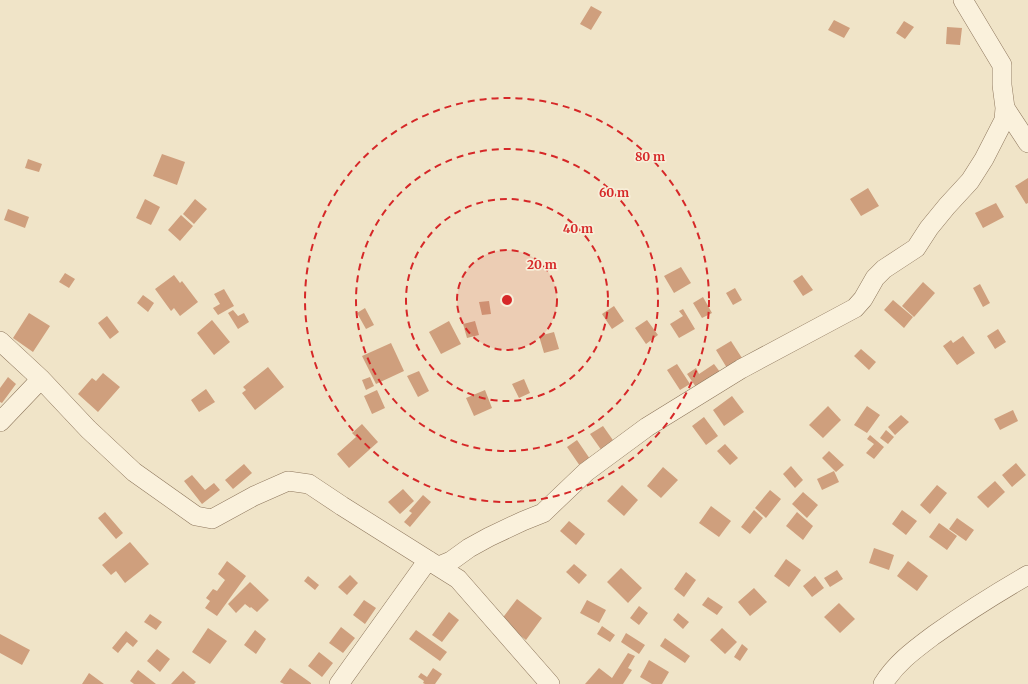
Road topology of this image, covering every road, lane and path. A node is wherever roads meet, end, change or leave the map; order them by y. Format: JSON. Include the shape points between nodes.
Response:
{"nodes":[{"id":1,"x":963,"y":0,"type":"edge"},
{"id":2,"x":1005,"y":108,"type":"junction"},
{"id":3,"x":1028,"y":143,"type":"edge"},
{"id":4,"x":0,"y":341,"type":"edge"},
{"id":5,"x":41,"y":379,"type":"junction"},
{"id":6,"x":0,"y":422,"type":"edge"},
{"id":7,"x":434,"y":563,"type":"junction"},
{"id":8,"x":1028,"y":575,"type":"edge"},
{"id":9,"x":339,"y":684,"type":"edge"},
{"id":10,"x":550,"y":684,"type":"edge"},
{"id":11,"x":883,"y":684,"type":"edge"}],
"edges":[{"from":1,"to":2,"type":"street","via":[[1002,65]]},
{"from":2,"to":3,"type":"street"},
{"from":2,"to":7,"type":"street","via":[[1004,120],[996,137],[970,180],[929,228],[916,248],[884,269],[855,308],[741,369],[647,427],[586,472],[544,513],[489,537],[451,561]]},
{"from":4,"to":5,"type":"street"},
{"from":5,"to":6,"type":"street"},
{"from":5,"to":7,"type":"street","via":[[88,429],[134,472],[196,516],[212,519],[288,481],[309,484]]},
{"from":7,"to":9,"type":"street"},
{"from":7,"to":10,"type":"street","via":[[458,579]]},
{"from":8,"to":11,"type":"street","via":[[984,600],[905,656]]}]}
